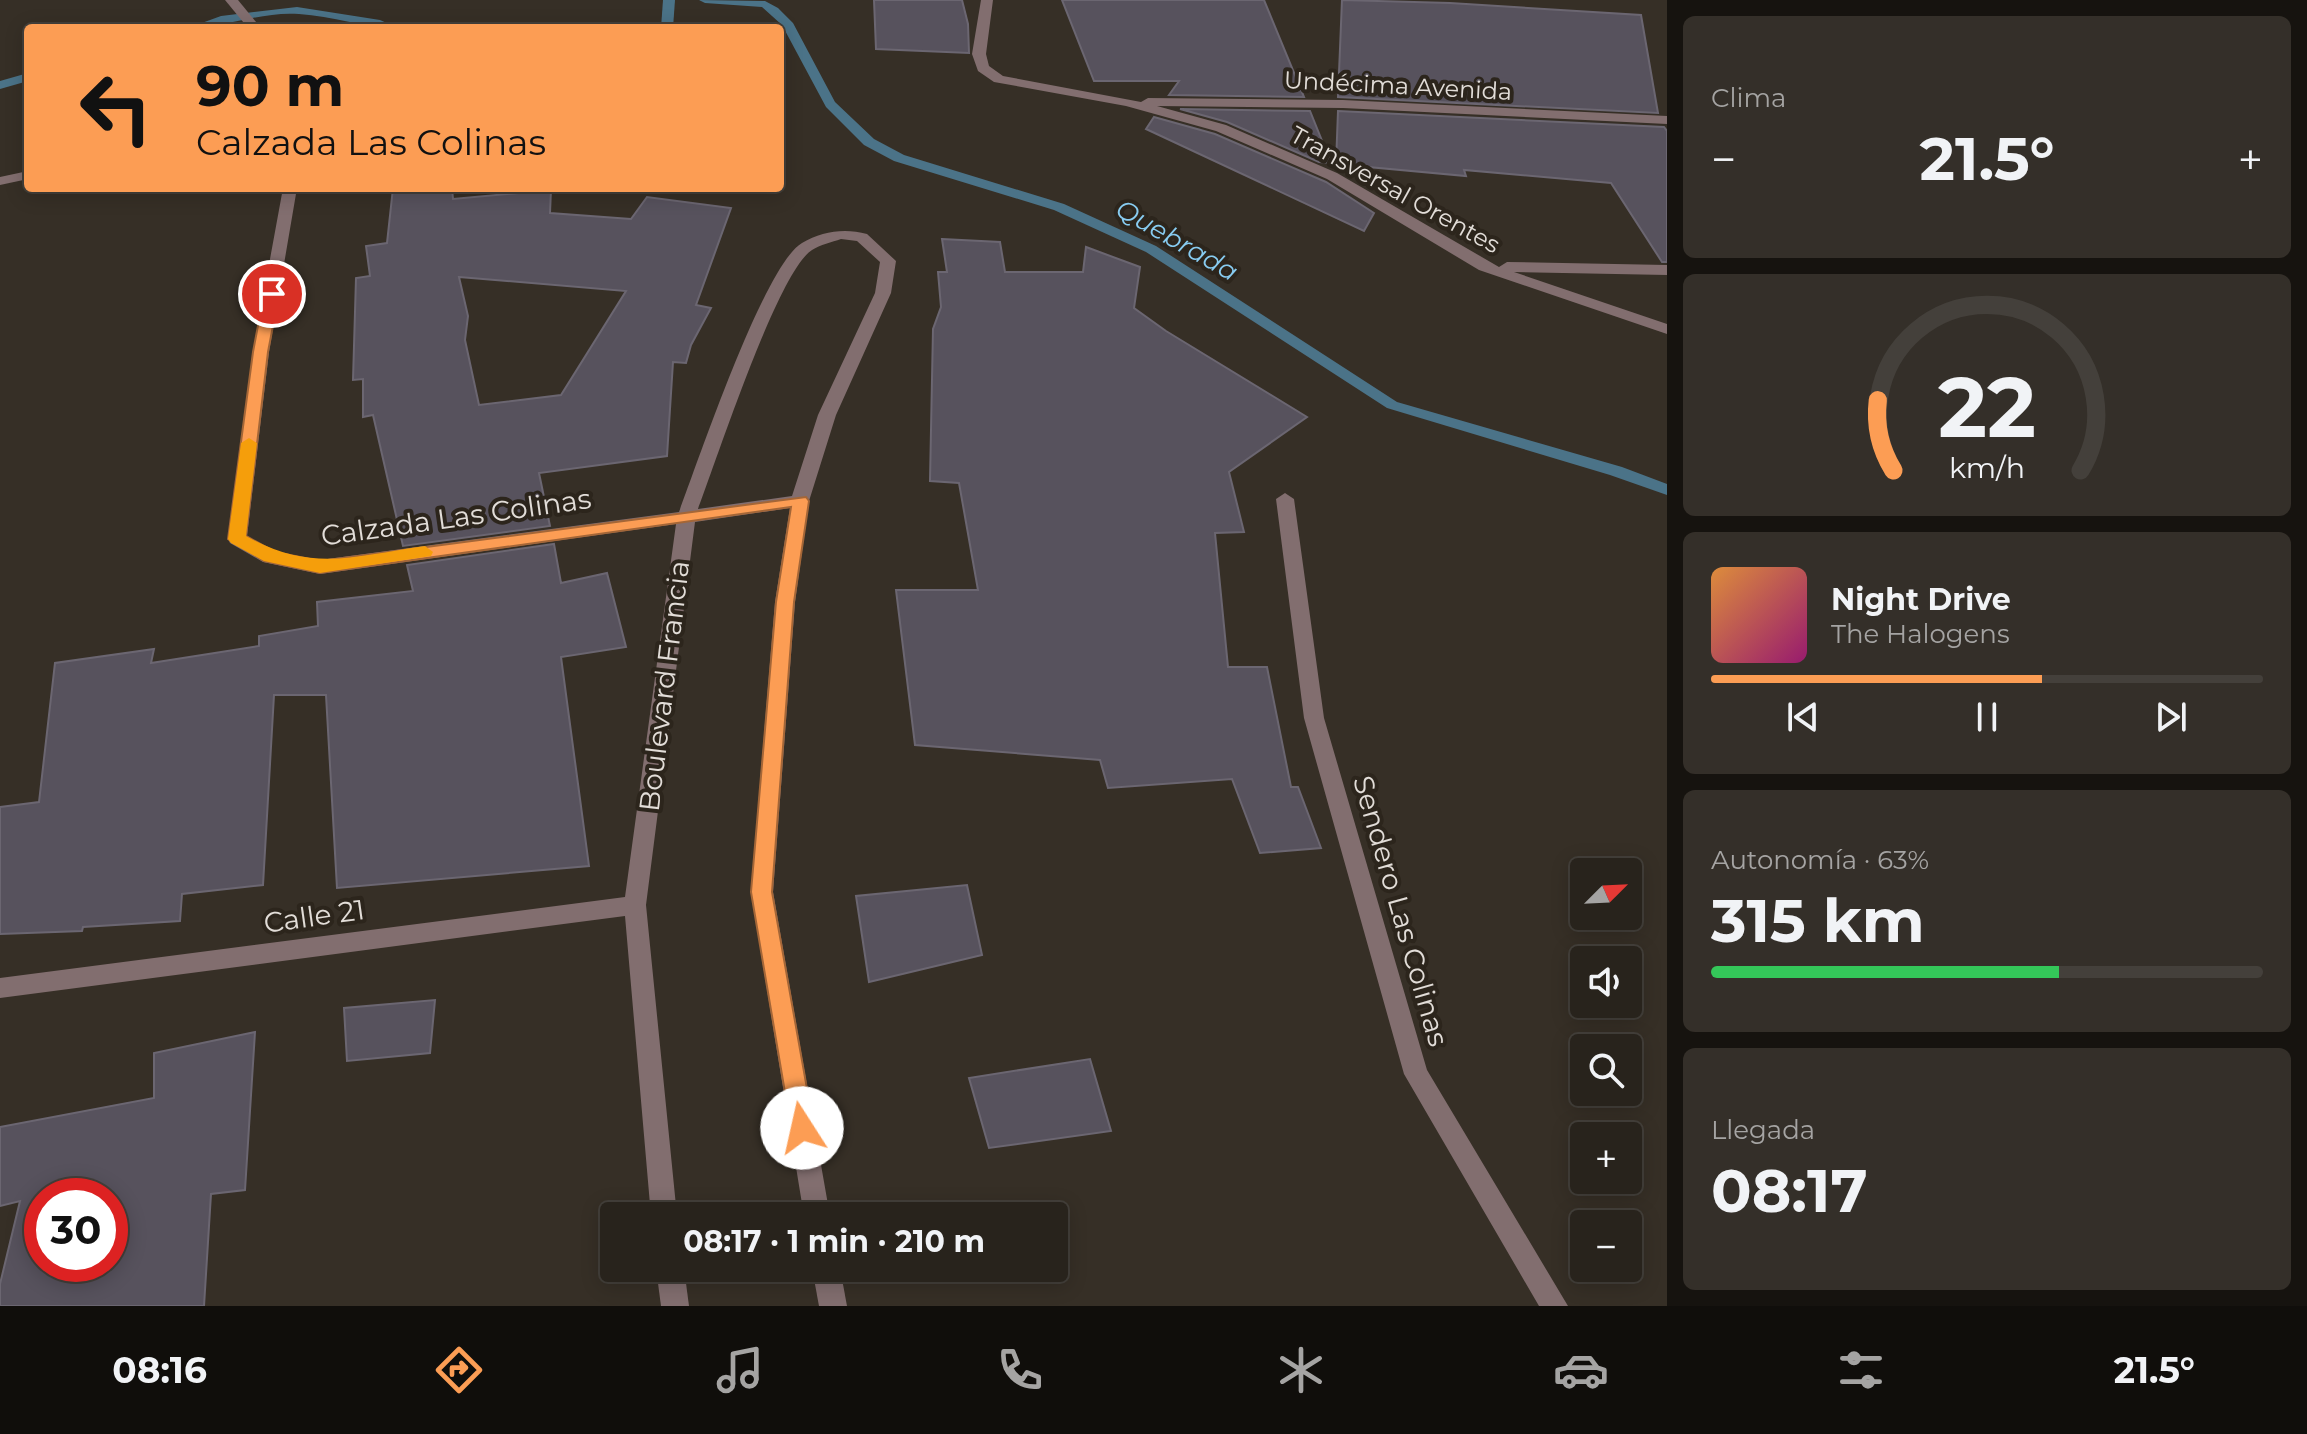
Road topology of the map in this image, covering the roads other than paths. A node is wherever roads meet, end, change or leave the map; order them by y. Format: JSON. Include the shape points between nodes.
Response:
{"nodes":[{"id":1,"x":987,"y":0,"type":"edge"},
{"id":2,"x":233,"y":2,"type":"edge"},
{"id":3,"x":252,"y":24,"type":"edge"},
{"id":4,"x":1127,"y":102,"type":"junction"},
{"id":5,"x":1667,"y":120,"type":"edge"},
{"id":6,"x":24,"y":176,"type":"edge"},
{"id":7,"x":0,"y":181,"type":"edge"},
{"id":8,"x":289,"y":192,"type":"edge"},
{"id":9,"x":1485,"y":267,"type":"junction"},
{"id":10,"x":1667,"y":270,"type":"edge"},
{"id":11,"x":1667,"y":329,"type":"edge"},
{"id":12,"x":1285,"y":499,"type":"dead end"},
{"id":13,"x":800,"y":501,"type":"junction"},
{"id":14,"x":687,"y":514,"type":"junction"},
{"id":15,"x":635,"y":905,"type":"junction"},
{"id":16,"x":0,"y":988,"type":"edge"},
{"id":17,"x":663,"y":1202,"type":"edge"},
{"id":18,"x":815,"y":1202,"type":"edge"},
{"id":19,"x":672,"y":1282,"type":"edge"},
{"id":20,"x":829,"y":1282,"type":"edge"},
{"id":21,"x":675,"y":1306,"type":"edge"},
{"id":22,"x":833,"y":1306,"type":"edge"},
{"id":23,"x":1554,"y":1306,"type":"edge"}],
"edges":[{"from":1,"to":4,"type":"street","name":"Transversal Orentes","via":[[979,54],[991,74],[1020,85]]},
{"from":2,"to":3,"type":"street"},
{"from":4,"to":5,"type":"street","name":"Undécima Avenida","via":[[1254,99]]},
{"from":4,"to":9,"type":"street","name":"Transversal Orentes","via":[[1221,128],[1291,156]]},
{"from":6,"to":7,"type":"street"},
{"from":8,"to":14,"type":"street","name":"Calzada Las Colinas","via":[[261,352],[237,539],[270,557],[320,567]]},
{"from":9,"to":10,"type":"street"},
{"from":9,"to":11,"type":"street","name":"Transversal Orentes"},
{"from":12,"to":23,"type":"street","name":"Sendero Las Colinas","via":[[1314,718],[1416,1074]]},
{"from":13,"to":14,"type":"street","name":"Calzada Las Colinas"},
{"from":13,"to":14,"type":"street","name":"Boulevard Francia","via":[[827,415],[883,293],[888,261],[862,237],[840,234],[805,247],[779,282]]},
{"from":13,"to":18,"type":"street","name":"Boulevard Francia","via":[[785,602],[762,892]]},
{"from":14,"to":15,"type":"street","name":"Boulevard Francia"},
{"from":15,"to":16,"type":"street","name":"Calle 21"},
{"from":15,"to":17,"type":"street","name":"Boulevard Francia"},
{"from":19,"to":21,"type":"street"},
{"from":20,"to":22,"type":"street"}]}
